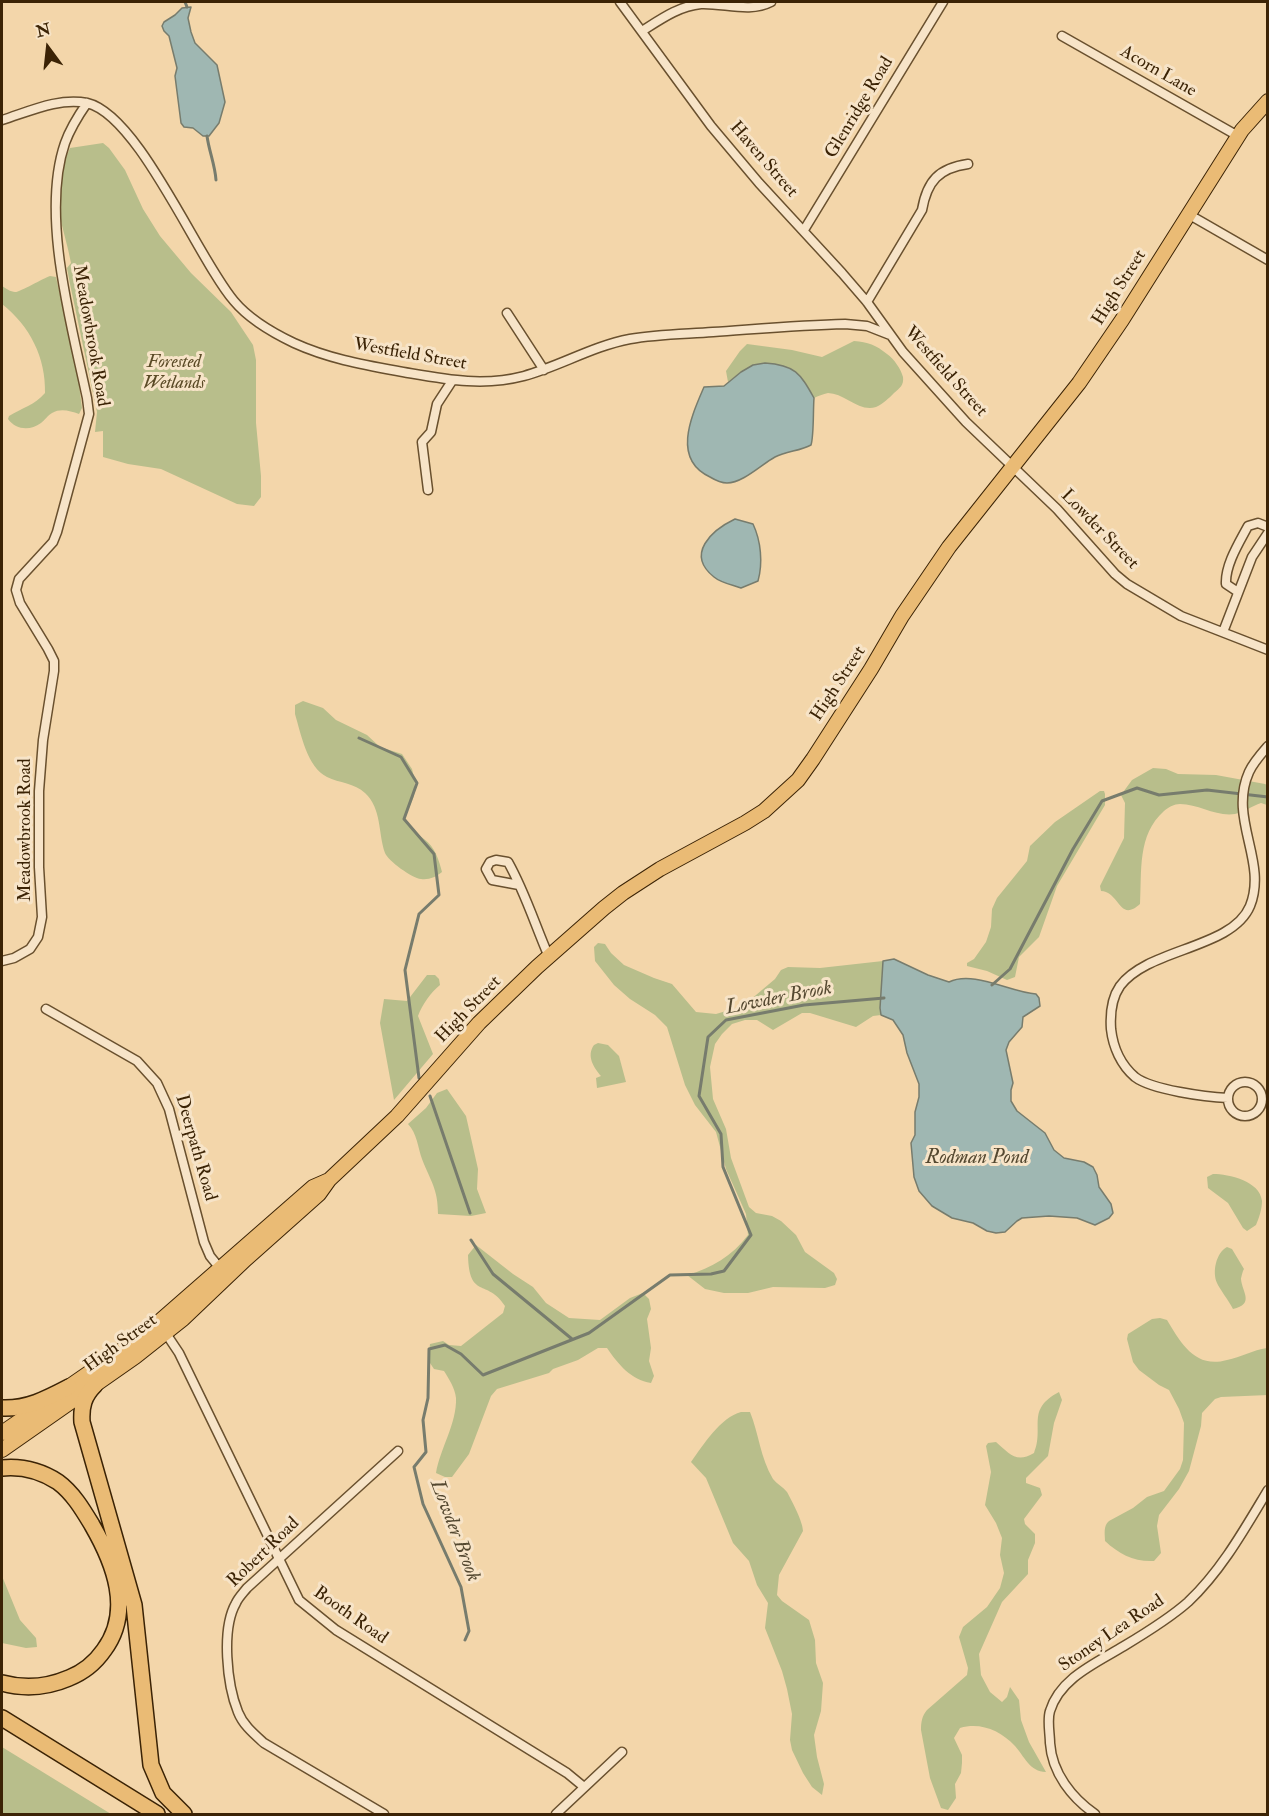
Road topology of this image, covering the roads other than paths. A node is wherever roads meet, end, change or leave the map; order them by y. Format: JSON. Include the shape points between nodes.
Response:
{"nodes":[{"id":1,"x":620,"y":2,"type":"edge"},
{"id":2,"x":771,"y":2,"type":"edge"},
{"id":3,"x":943,"y":2,"type":"edge"},
{"id":4,"x":701,"y":3,"type":"edge"},
{"id":5,"x":642,"y":31,"type":"junction"},
{"id":6,"x":1062,"y":36,"type":"dead end"},
{"id":7,"x":1268,"y":101,"type":"edge"},
{"id":8,"x":87,"y":103,"type":"junction"},
{"id":9,"x":2,"y":120,"type":"edge"},
{"id":10,"x":1238,"y":136,"type":"junction"},
{"id":11,"x":968,"y":164,"type":"dead end"},
{"id":12,"x":1188,"y":214,"type":"junction"},
{"id":13,"x":804,"y":230,"type":"junction"},
{"id":14,"x":1268,"y":260,"type":"edge"},
{"id":15,"x":867,"y":302,"type":"junction"},
{"id":16,"x":507,"y":313,"type":"dead end"},
{"id":17,"x":890,"y":335,"type":"junction"},
{"id":18,"x":544,"y":370,"type":"junction"},
{"id":19,"x":452,"y":381,"type":"junction"},
{"id":20,"x":1012,"y":466,"type":"junction"},
{"id":21,"x":428,"y":490,"type":"dead end"},
{"id":22,"x":1268,"y":527,"type":"edge"},
{"id":23,"x":1268,"y":533,"type":"edge"},
{"id":24,"x":1238,"y":592,"type":"junction"},
{"id":25,"x":1223,"y":632,"type":"junction"},
{"id":26,"x":1268,"y":651,"type":"edge"},
{"id":27,"x":1268,"y":746,"type":"edge"},
{"id":28,"x":519,"y":885,"type":"dead end"},
{"id":29,"x":549,"y":957,"type":"junction"},
{"id":30,"x":2,"y":961,"type":"edge"},
{"id":31,"x":46,"y":1009,"type":"dead end"},
{"id":32,"x":1228,"y":1098,"type":"junction"},
{"id":33,"x":224,"y":1273,"type":"junction"},
{"id":34,"x":162,"y":1328,"type":"junction"},
{"id":35,"x":95,"y":1385,"type":"junction"},
{"id":36,"x":69,"y":1387,"type":"junction"},
{"id":37,"x":2,"y":1408,"type":"edge"},
{"id":38,"x":2,"y":1433,"type":"edge"},
{"id":39,"x":2,"y":1450,"type":"edge"},
{"id":40,"x":398,"y":1451,"type":"dead end"},
{"id":41,"x":2,"y":1468,"type":"edge"},
{"id":42,"x":1268,"y":1490,"type":"edge"},
{"id":43,"x":278,"y":1560,"type":"junction"},
{"id":44,"x":2,"y":1683,"type":"edge"},
{"id":45,"x":2,"y":1718,"type":"edge"},
{"id":46,"x":622,"y":1752,"type":"dead end"},
{"id":47,"x":584,"y":1787,"type":"junction"},
{"id":48,"x":156,"y":1815,"type":"edge"},
{"id":49,"x":184,"y":1815,"type":"edge"},
{"id":50,"x":384,"y":1815,"type":"edge"},
{"id":51,"x":556,"y":1815,"type":"edge"},
{"id":52,"x":1095,"y":1815,"type":"edge"}],
"edges":[{"from":1,"to":5,"type":"street","name":"Haven Street"},
{"from":2,"to":4,"type":"street","via":[[754,7]]},
{"from":3,"to":13,"type":"street","name":"Glenridge Road"},
{"from":4,"to":5,"type":"street","via":[[681,8]]},
{"from":5,"to":13,"type":"street","name":"Haven Street","via":[[711,126]]},
{"from":6,"to":10,"type":"street","name":"Acorn Lane"},
{"from":7,"to":10,"type":"main road","name":"High Street"},
{"from":8,"to":9,"type":"street","via":[[62,102]]},
{"from":8,"to":19,"type":"street","name":"Westfield Street","via":[[114,119],[135,144],[186,222],[219,282],[249,315],[293,342],[329,357]]},
{"from":8,"to":30,"type":"street","name":"Meadowbrook Road","via":[[74,122],[58,173],[57,236],[89,414],[53,542],[19,579],[16,590],[54,661],[39,791],[42,917],[38,937],[30,949]]},
{"from":10,"to":12,"type":"main road","name":"High Street"},
{"from":11,"to":15,"type":"street","via":[[951,166],[937,175],[925,194],[922,210]]},
{"from":12,"to":14,"type":"street"},
{"from":12,"to":20,"type":"main road","name":"High Street","via":[[1089,368]]},
{"from":13,"to":15,"type":"street","name":"Haven Street"},
{"from":15,"to":17,"type":"street","name":"Haven Street"},
{"from":16,"to":18,"type":"street"},
{"from":17,"to":18,"type":"street","name":"Westfield Street","via":[[867,326],[845,324],[654,336],[601,347]]},
{"from":17,"to":20,"type":"street","name":"Westfield Street","via":[[966,422]]},
{"from":18,"to":19,"type":"street","name":"Westfield Street","via":[[508,380]]},
{"from":19,"to":21,"type":"street","via":[[437,404],[431,432],[422,442]]},
{"from":20,"to":25,"type":"street","name":"Lowder Street","via":[[1121,579],[1181,616]]},
{"from":20,"to":29,"type":"main road","name":"High Street","via":[[949,547],[791,787],[745,823],[623,893]]},
{"from":22,"to":24,"type":"street","via":[[1258,523],[1248,526],[1241,538],[1226,574],[1226,584]]},
{"from":23,"to":24,"type":"street","via":[[1252,557]]},
{"from":24,"to":25,"type":"street"},
{"from":25,"to":26,"type":"street","name":"Lowder Street"},
{"from":27,"to":32,"type":"street","via":[[1249,772],[1242,800],[1255,880],[1242,920],[1222,933],[1132,973],[1120,986],[1110,1008],[1113,1045],[1136,1078],[1185,1093]]},
{"from":28,"to":29,"type":"street"},
{"from":29,"to":33,"type":"main road","name":"High Street","via":[[479,1023],[397,1116],[328,1180],[313,1187]]},
{"from":31,"to":33,"type":"street","name":"Deerpath Road","via":[[137,1061],[157,1083],[169,1109],[204,1242]]},
{"from":32,"to":32,"type":"street","via":[[1237,1084],[1248,1082],[1258,1088],[1262,1099],[1258,1109],[1244,1116],[1234,1112]]},
{"from":33,"to":34,"type":"main road","name":"High Street"},
{"from":34,"to":35,"type":"main road","name":"High Street"},
{"from":34,"to":36,"type":"main road","name":"High Street"},
{"from":34,"to":43,"type":"street","name":"Booth Road","via":[[179,1353]]},
{"from":35,"to":39,"type":"main road","name":"High Street"},
{"from":35,"to":49,"type":"highway","via":[[84,1399],[82,1422],[132,1596],[151,1765],[163,1792]]},
{"from":36,"to":37,"type":"highway","via":[[27,1406]]},
{"from":36,"to":38,"type":"main road","name":"High Street"},
{"from":40,"to":43,"type":"street","name":"Robert Road"},
{"from":41,"to":44,"type":"highway","via":[[44,1474],[75,1499],[105,1550],[117,1584],[119,1606],[116,1628],[107,1647],[80,1673],[44,1685]]},
{"from":42,"to":52,"type":"street","name":"Stoney Lea Road","via":[[1215,1572],[1186,1604],[1087,1667],[1062,1688],[1049,1712],[1051,1749],[1059,1776],[1078,1803]]},
{"from":43,"to":47,"type":"street","name":"Booth Road","via":[[298,1600],[320,1618]]},
{"from":43,"to":50,"type":"street","name":"Robert Road","via":[[247,1588],[229,1621],[227,1652],[238,1712],[264,1743]]},
{"from":45,"to":48,"type":"highway"},
{"from":46,"to":47,"type":"street"},
{"from":47,"to":51,"type":"street"}]}
